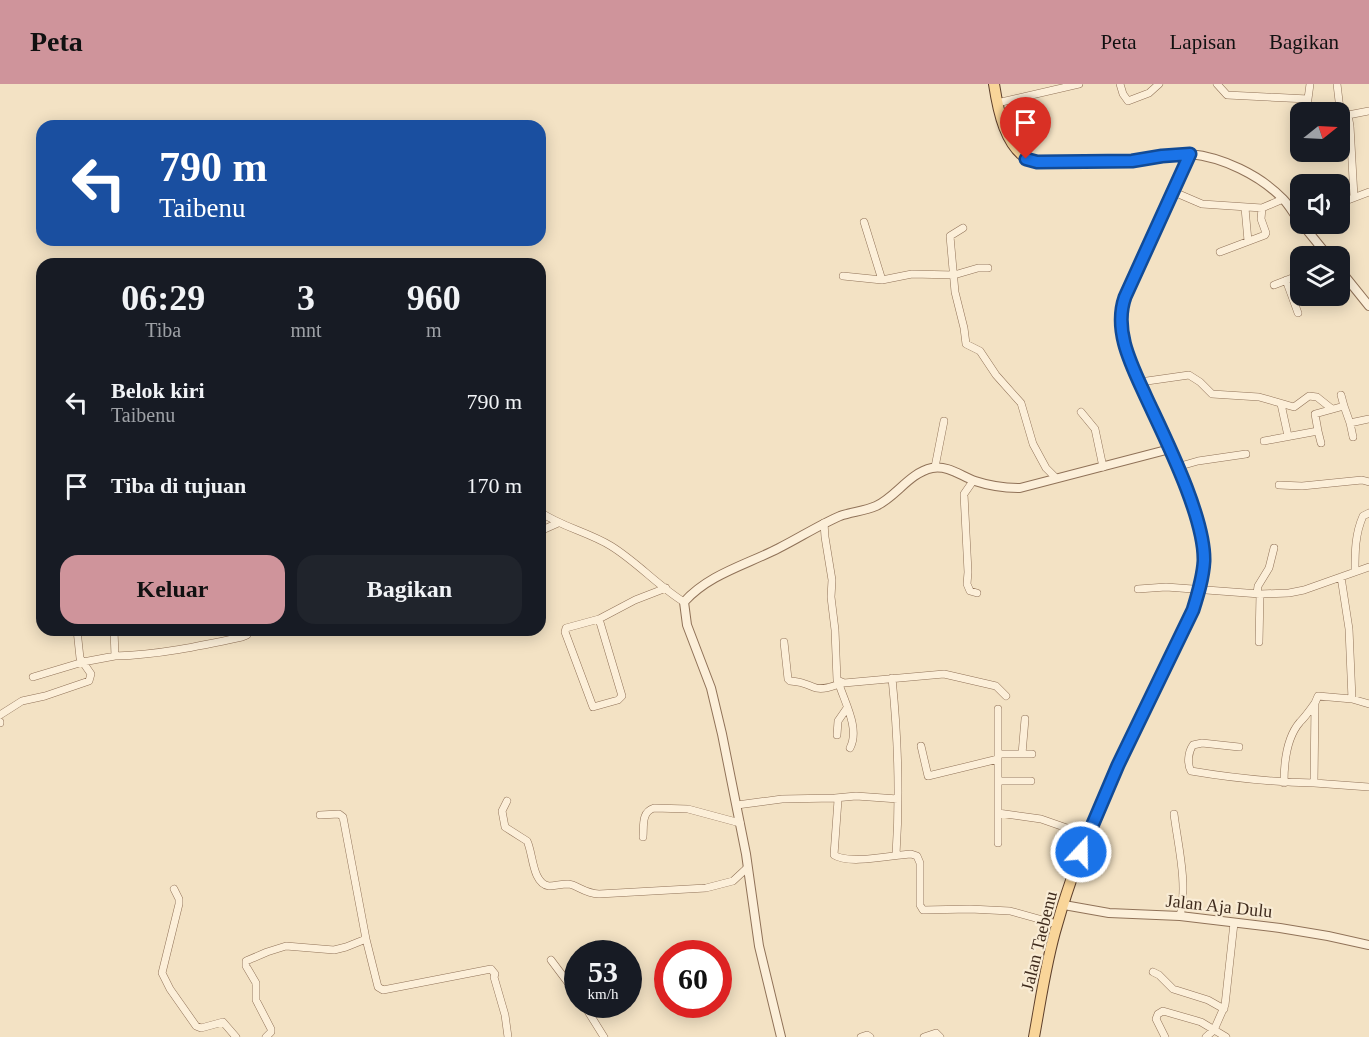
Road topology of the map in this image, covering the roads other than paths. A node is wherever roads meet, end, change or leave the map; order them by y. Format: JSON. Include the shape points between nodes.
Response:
{"nodes":[{"id":1,"x":994,"y":84,"type":"edge"},
{"id":2,"x":1079,"y":84,"type":"edge"},
{"id":3,"x":1120,"y":84,"type":"edge"},
{"id":4,"x":1159,"y":84,"type":"edge"},
{"id":5,"x":1217,"y":84,"type":"edge"},
{"id":6,"x":1310,"y":84,"type":"edge"},
{"id":7,"x":1337,"y":84,"type":"edge"},
{"id":8,"x":1067,"y":85,"type":"edge"},
{"id":9,"x":1308,"y":99,"type":"junction"},
{"id":10,"x":997,"y":102,"type":"junction"},
{"id":11,"x":1308,"y":102,"type":"edge"},
{"id":12,"x":1340,"y":102,"type":"edge"},
{"id":13,"x":1369,"y":111,"type":"edge"},
{"id":14,"x":1350,"y":115,"type":"edge"},
{"id":15,"x":1350,"y":143,"type":"edge"},
{"id":16,"x":1190,"y":154,"type":"junction"},
{"id":17,"x":1174,"y":192,"type":"junction"},
{"id":18,"x":1369,"y":192,"type":"edge"},
{"id":19,"x":1354,"y":197,"type":"junction"},
{"id":20,"x":1283,"y":199,"type":"junction"},
{"id":21,"x":1350,"y":199,"type":"edge"},
{"id":22,"x":1245,"y":208,"type":"junction"},
{"id":23,"x":1262,"y":208,"type":"junction"},
{"id":24,"x":1290,"y":208,"type":"edge"},
{"id":25,"x":864,"y":222,"type":"dead end"},
{"id":26,"x":963,"y":228,"type":"dead end"},
{"id":27,"x":1311,"y":234,"type":"edge"},
{"id":28,"x":1248,"y":241,"type":"junction"},
{"id":29,"x":1320,"y":246,"type":"edge"},
{"id":30,"x":1220,"y":252,"type":"dead end"},
{"id":31,"x":988,"y":268,"type":"dead end"},
{"id":32,"x":954,"y":275,"type":"junction"},
{"id":33,"x":843,"y":276,"type":"dead end"},
{"id":34,"x":1290,"y":279,"type":"edge"},
{"id":35,"x":882,"y":280,"type":"junction"},
{"id":36,"x":1286,"y":280,"type":"junction"},
{"id":37,"x":1350,"y":282,"type":"edge"},
{"id":38,"x":1274,"y":285,"type":"dead end"},
{"id":39,"x":1369,"y":306,"type":"edge"},
{"id":40,"x":1298,"y":313,"type":"dead end"},
{"id":41,"x":1140,"y":382,"type":"junction"},
{"id":42,"x":1341,"y":395,"type":"dead end"},
{"id":43,"x":1281,"y":404,"type":"junction"},
{"id":44,"x":1344,"y":406,"type":"junction"},
{"id":45,"x":1332,"y":409,"type":"junction"},
{"id":46,"x":1081,"y":412,"type":"dead end"},
{"id":47,"x":1369,"y":419,"type":"edge"},
{"id":48,"x":944,"y":421,"type":"dead end"},
{"id":49,"x":1350,"y":423,"type":"junction"},
{"id":50,"x":1318,"y":431,"type":"junction"},
{"id":51,"x":1288,"y":436,"type":"junction"},
{"id":52,"x":1353,"y":437,"type":"dead end"},
{"id":53,"x":1264,"y":441,"type":"dead end"},
{"id":54,"x":1321,"y":443,"type":"dead end"},
{"id":55,"x":1170,"y":449,"type":"junction"},
{"id":56,"x":1246,"y":454,"type":"dead end"},
{"id":57,"x":1103,"y":466,"type":"junction"},
{"id":58,"x":935,"y":467,"type":"junction"},
{"id":59,"x":1177,"y":467,"type":"junction"},
{"id":60,"x":1056,"y":478,"type":"junction"},
{"id":61,"x":973,"y":481,"type":"junction"},
{"id":62,"x":1369,"y":482,"type":"edge"},
{"id":63,"x":1279,"y":485,"type":"dead end"},
{"id":64,"x":1369,"y":513,"type":"edge"},
{"id":65,"x":546,"y":516,"type":"edge"},
{"id":66,"x":558,"y":523,"type":"junction"},
{"id":67,"x":824,"y":524,"type":"junction"},
{"id":68,"x":546,"y":528,"type":"edge"},
{"id":69,"x":1274,"y":548,"type":"dead end"},
{"id":70,"x":1369,"y":567,"type":"edge"},
{"id":71,"x":1355,"y":571,"type":"junction"},
{"id":72,"x":1341,"y":577,"type":"junction"},
{"id":73,"x":666,"y":588,"type":"junction"},
{"id":74,"x":1138,"y":589,"type":"dead end"},
{"id":75,"x":1200,"y":589,"type":"junction"},
{"id":76,"x":977,"y":592,"type":"dead end"},
{"id":77,"x":1259,"y":594,"type":"junction"},
{"id":78,"x":684,"y":602,"type":"junction"},
{"id":79,"x":599,"y":619,"type":"junction"},
{"id":80,"x":78,"y":636,"type":"edge"},
{"id":81,"x":114,"y":636,"type":"edge"},
{"id":82,"x":244,"y":636,"type":"edge"},
{"id":83,"x":784,"y":642,"type":"dead end"},
{"id":84,"x":1259,"y":642,"type":"dead end"},
{"id":85,"x":115,"y":656,"type":"junction"},
{"id":86,"x":83,"y":662,"type":"junction"},
{"id":87,"x":33,"y":677,"type":"dead end"},
{"id":88,"x":892,"y":678,"type":"junction"},
{"id":89,"x":840,"y":683,"type":"junction"},
{"id":90,"x":1006,"y":696,"type":"dead end"},
{"id":91,"x":1352,"y":699,"type":"junction"},
{"id":92,"x":1315,"y":703,"type":"junction"},
{"id":93,"x":1369,"y":704,"type":"edge"},
{"id":94,"x":847,"y":708,"type":"junction"},
{"id":95,"x":998,"y":709,"type":"dead end"},
{"id":96,"x":0,"y":715,"type":"edge"},
{"id":97,"x":1025,"y":719,"type":"dead end"},
{"id":98,"x":837,"y":735,"type":"dead end"},
{"id":99,"x":921,"y":746,"type":"dead end"},
{"id":100,"x":1239,"y":747,"type":"dead end"},
{"id":101,"x":850,"y":748,"type":"dead end"},
{"id":102,"x":1022,"y":754,"type":"junction"},
{"id":103,"x":1032,"y":754,"type":"dead end"},
{"id":104,"x":998,"y":757,"type":"junction"},
{"id":105,"x":998,"y":781,"type":"junction"},
{"id":106,"x":1031,"y":781,"type":"dead end"},
{"id":107,"x":1284,"y":783,"type":"junction"},
{"id":108,"x":1314,"y":783,"type":"junction"},
{"id":109,"x":1369,"y":787,"type":"edge"},
{"id":110,"x":836,"y":798,"type":"junction"},
{"id":111,"x":898,"y":799,"type":"junction"},
{"id":112,"x":507,"y":801,"type":"dead end"},
{"id":113,"x":737,"y":805,"type":"junction"},
{"id":114,"x":998,"y":813,"type":"junction"},
{"id":115,"x":1174,"y":814,"type":"dead end"},
{"id":116,"x":320,"y":815,"type":"dead end"},
{"id":117,"x":740,"y":823,"type":"junction"},
{"id":118,"x":1087,"y":835,"type":"junction"},
{"id":119,"x":643,"y":837,"type":"dead end"},
{"id":120,"x":999,"y":843,"type":"dead end"},
{"id":121,"x":896,"y":855,"type":"junction"},
{"id":122,"x":747,"y":868,"type":"junction"},
{"id":123,"x":174,"y":889,"type":"dead end"},
{"id":124,"x":1064,"y":905,"type":"junction"},
{"id":125,"x":1180,"y":916,"type":"junction"},
{"id":126,"x":1234,"y":923,"type":"junction"},
{"id":127,"x":1057,"y":924,"type":"junction"},
{"id":128,"x":366,"y":939,"type":"junction"},
{"id":129,"x":1369,"y":945,"type":"edge"},
{"id":130,"x":551,"y":960,"type":"dead end"},
{"id":131,"x":1153,"y":972,"type":"dead end"},
{"id":132,"x":564,"y":977,"type":"edge"},
{"id":133,"x":1224,"y":1009,"type":"junction"},
{"id":134,"x":592,"y":1018,"type":"edge"},
{"id":135,"x":1214,"y":1030,"type":"junction"},
{"id":136,"x":236,"y":1037,"type":"edge"},
{"id":137,"x":266,"y":1037,"type":"edge"},
{"id":138,"x":508,"y":1037,"type":"edge"},
{"id":139,"x":604,"y":1037,"type":"edge"},
{"id":140,"x":781,"y":1037,"type":"edge"},
{"id":141,"x":861,"y":1037,"type":"edge"},
{"id":142,"x":870,"y":1037,"type":"edge"},
{"id":143,"x":924,"y":1037,"type":"edge"},
{"id":144,"x":940,"y":1037,"type":"edge"},
{"id":145,"x":1034,"y":1037,"type":"edge"},
{"id":146,"x":1165,"y":1037,"type":"edge"},
{"id":147,"x":1206,"y":1037,"type":"edge"},
{"id":148,"x":1226,"y":1037,"type":"edge"}],
"edges":[{"from":1,"to":10,"type":"main road"},
{"from":2,"to":8,"type":"street"},
{"from":3,"to":4,"type":"street","via":[[1128,101],[1149,93]]},
{"from":5,"to":9,"type":"street","via":[[1227,95]]},
{"from":6,"to":9,"type":"street"},
{"from":7,"to":12,"type":"street"},
{"from":8,"to":10,"type":"street"},
{"from":9,"to":11,"type":"street"},
{"from":10,"to":16,"type":"main road","via":[[1017,151],[1031,161],[1132,161]]},
{"from":13,"to":14,"type":"street"},
{"from":15,"to":19,"type":"street"},
{"from":16,"to":17,"type":"main road","name":"Jalan Taebenu"},
{"from":16,"to":20,"type":"street","via":[[1222,161],[1260,181]]},
{"from":17,"to":22,"type":"street","via":[[1199,203]]},
{"from":17,"to":41,"type":"main road","name":"Jalan Taebenu","via":[[1121,308],[1124,339]]},
{"from":18,"to":19,"type":"street"},
{"from":19,"to":21,"type":"street"},
{"from":20,"to":23,"type":"street"},
{"from":20,"to":24,"type":"street"},
{"from":22,"to":23,"type":"street"},
{"from":22,"to":28,"type":"street"},
{"from":23,"to":28,"type":"street","via":[[1266,234]]},
{"from":25,"to":35,"type":"street"},
{"from":26,"to":32,"type":"street","via":[[950,236]]},
{"from":27,"to":29,"type":"street"},
{"from":28,"to":30,"type":"street"},
{"from":31,"to":32,"type":"street"},
{"from":32,"to":35,"type":"street","via":[[912,274]]},
{"from":32,"to":60,"type":"street","via":[[966,344],[980,351],[1021,404],[1033,444]]},
{"from":33,"to":35,"type":"street"},
{"from":34,"to":36,"type":"street"},
{"from":36,"to":38,"type":"street"},
{"from":36,"to":40,"type":"street"},
{"from":37,"to":39,"type":"street"},
{"from":41,"to":43,"type":"street","via":[[1189,375],[1212,394],[1259,397]]},
{"from":41,"to":55,"type":"main road","name":"Jalan Taebenu"},
{"from":42,"to":44,"type":"street"},
{"from":43,"to":45,"type":"street","via":[[1297,406],[1309,396],[1317,397]]},
{"from":43,"to":51,"type":"street"},
{"from":44,"to":45,"type":"street"},
{"from":44,"to":49,"type":"street"},
{"from":45,"to":50,"type":"street","via":[[1315,414]]},
{"from":46,"to":57,"type":"street","via":[[1095,429]]},
{"from":47,"to":49,"type":"street"},
{"from":48,"to":58,"type":"street"},
{"from":49,"to":52,"type":"street"},
{"from":50,"to":51,"type":"street"},
{"from":50,"to":54,"type":"street"},
{"from":51,"to":53,"type":"street"},
{"from":55,"to":57,"type":"street"},
{"from":55,"to":59,"type":"main road","name":"Jalan Taebenu"},
{"from":56,"to":59,"type":"street"},
{"from":57,"to":60,"type":"street"},
{"from":58,"to":61,"type":"street"},
{"from":58,"to":67,"type":"street","via":[[910,478],[877,506]]},
{"from":59,"to":75,"type":"main road","name":"Jalan Taebenu","via":[[1203,551]]},
{"from":60,"to":61,"type":"street","via":[[1020,488]]},
{"from":61,"to":76,"type":"street","via":[[964,494],[967,584],[970,591]]},
{"from":62,"to":63,"type":"street"},
{"from":64,"to":71,"type":"street","via":[[1363,516],[1359,527]]},
{"from":65,"to":66,"type":"street"},
{"from":66,"to":68,"type":"street"},
{"from":66,"to":73,"type":"street","via":[[612,546]]},
{"from":67,"to":78,"type":"street","via":[[729,570]]},
{"from":67,"to":89,"type":"street","via":[[832,580],[836,676]]},
{"from":69,"to":77,"type":"street","via":[[1269,568],[1257,586]]},
{"from":70,"to":71,"type":"street"},
{"from":71,"to":72,"type":"street"},
{"from":72,"to":77,"type":"street","via":[[1304,591]]},
{"from":72,"to":91,"type":"street"},
{"from":73,"to":78,"type":"street"},
{"from":73,"to":79,"type":"street"},
{"from":74,"to":75,"type":"street"},
{"from":75,"to":77,"type":"street"},
{"from":75,"to":118,"type":"main road","name":"Jalan Taebenu"},
{"from":77,"to":84,"type":"street"},
{"from":78,"to":113,"type":"street","via":[[687,625],[711,688]]},
{"from":79,"to":79,"type":"street","via":[[565,630],[593,707],[622,696]]},
{"from":80,"to":86,"type":"street"},
{"from":81,"to":85,"type":"street"},
{"from":82,"to":85,"type":"street","via":[[173,652]]},
{"from":83,"to":89,"type":"street","via":[[790,681],[806,682],[816,688]]},
{"from":85,"to":86,"type":"street"},
{"from":86,"to":87,"type":"street"},
{"from":86,"to":96,"type":"street","via":[[91,674],[89,681],[22,701]]},
{"from":88,"to":89,"type":"street"},
{"from":88,"to":90,"type":"street","via":[[952,675],[996,686]]},
{"from":88,"to":111,"type":"street"},
{"from":89,"to":94,"type":"street"},
{"from":91,"to":92,"type":"street","via":[[1321,695]]},
{"from":91,"to":93,"type":"street"},
{"from":92,"to":107,"type":"street","via":[[1292,738],[1284,765]]},
{"from":92,"to":108,"type":"street"},
{"from":94,"to":98,"type":"street","via":[[838,721]]},
{"from":94,"to":101,"type":"street","via":[[854,734]]},
{"from":95,"to":104,"type":"street"},
{"from":97,"to":102,"type":"street"},
{"from":99,"to":104,"type":"street","via":[[928,776]]},
{"from":100,"to":107,"type":"street","via":[[1192,745],[1189,768],[1213,775]]},
{"from":102,"to":103,"type":"street"},
{"from":102,"to":104,"type":"street"},
{"from":104,"to":105,"type":"street"},
{"from":105,"to":106,"type":"street"},
{"from":105,"to":114,"type":"street"},
{"from":107,"to":108,"type":"street"},
{"from":108,"to":109,"type":"street"},
{"from":110,"to":111,"type":"street"},
{"from":110,"to":113,"type":"street"},
{"from":110,"to":121,"type":"street","via":[[839,809],[834,855],[840,859]]},
{"from":111,"to":121,"type":"street"},
{"from":112,"to":122,"type":"street","via":[[502,811],[505,827],[526,841],[545,886],[571,884],[599,894],[706,888],[727,884]]},
{"from":113,"to":117,"type":"street"},
{"from":114,"to":118,"type":"street","via":[[1041,819]]},
{"from":114,"to":120,"type":"street"},
{"from":115,"to":125,"type":"street","via":[[1182,881]]},
{"from":116,"to":128,"type":"street","via":[[343,817]]},
{"from":117,"to":119,"type":"street","via":[[688,809],[654,808],[645,815]]},
{"from":117,"to":122,"type":"street"},
{"from":118,"to":124,"type":"main road","name":"Jalan Taebenu"},
{"from":121,"to":127,"type":"street","via":[[919,858],[923,910],[1010,911]]},
{"from":122,"to":140,"type":"street","via":[[759,946]]},
{"from":123,"to":136,"type":"street","via":[[179,904],[162,973],[196,1026],[223,1022]]},
{"from":124,"to":125,"type":"street","name":"Jalan Aja Dulu","via":[[1109,913]]},
{"from":124,"to":127,"type":"main road","name":"Jalan Taebenu"},
{"from":125,"to":126,"type":"street","name":"Jalan Aja Dulu"},
{"from":126,"to":129,"type":"street","name":"Jalan Aja Dulu"},
{"from":126,"to":133,"type":"street"},
{"from":127,"to":145,"type":"main road","name":"Jalan Taebenu"},
{"from":128,"to":137,"type":"street","via":[[338,950],[289,946],[246,961],[255,983],[256,1000],[271,1030]]},
{"from":128,"to":138,"type":"street","via":[[378,987],[383,990],[491,969]]},
{"from":130,"to":132,"type":"street"},
{"from":131,"to":133,"type":"street","via":[[1173,989]]},
{"from":133,"to":135,"type":"street"},
{"from":134,"to":139,"type":"street"},
{"from":135,"to":146,"type":"street","via":[[1201,1022],[1162,1011],[1156,1018]]},
{"from":135,"to":147,"type":"street"},
{"from":135,"to":148,"type":"street"},
{"from":141,"to":142,"type":"street"},
{"from":143,"to":144,"type":"street","via":[[936,1033]]}]}
